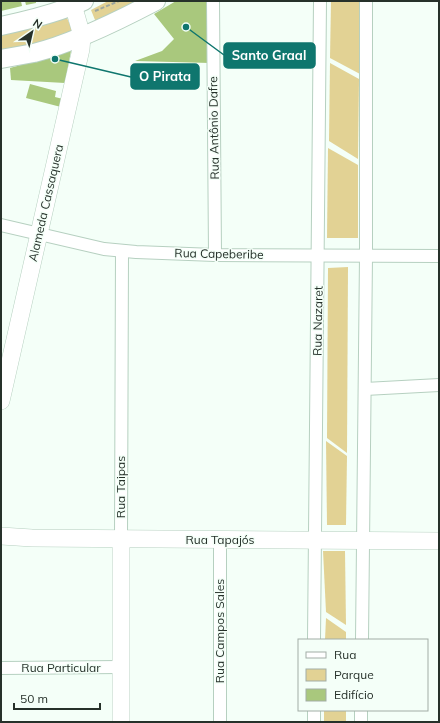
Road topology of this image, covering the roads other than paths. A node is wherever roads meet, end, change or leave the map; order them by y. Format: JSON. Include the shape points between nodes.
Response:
{"nodes":[{"id":1,"x":156,"y":1,"type":"edge"},
{"id":2,"x":213,"y":1,"type":"edge"},
{"id":3,"x":320,"y":1,"type":"edge"},
{"id":4,"x":366,"y":1,"type":"edge"},
{"id":5,"x":81,"y":5,"type":"edge"},
{"id":6,"x":1,"y":26,"type":"edge"},
{"id":7,"x":82,"y":36,"type":"junction"},
{"id":8,"x":1,"y":59,"type":"edge"},
{"id":9,"x":1,"y":225,"type":"edge"},
{"id":10,"x":39,"y":234,"type":"junction"},
{"id":11,"x":122,"y":251,"type":"junction"},
{"id":12,"x":216,"y":255,"type":"junction"},
{"id":13,"x":319,"y":255,"type":"junction"},
{"id":14,"x":366,"y":256,"type":"junction"},
{"id":15,"x":439,"y":256,"type":"edge"},
{"id":16,"x":439,"y":385,"type":"edge"},
{"id":17,"x":365,"y":389,"type":"junction"},
{"id":18,"x":1,"y":401,"type":"edge"},
{"id":19,"x":1,"y":536,"type":"edge"},
{"id":20,"x":121,"y":539,"type":"junction"},
{"id":21,"x":364,"y":539,"type":"junction"},
{"id":22,"x":220,"y":540,"type":"junction"},
{"id":23,"x":314,"y":540,"type":"junction"},
{"id":24,"x":439,"y":541,"type":"edge"},
{"id":25,"x":314,"y":639,"type":"edge"},
{"id":26,"x":362,"y":639,"type":"edge"},
{"id":27,"x":121,"y":667,"type":"junction"},
{"id":28,"x":1,"y":668,"type":"edge"},
{"id":29,"x":314,"y":711,"type":"edge"},
{"id":30,"x":361,"y":711,"type":"edge"},
{"id":31,"x":121,"y":722,"type":"edge"},
{"id":32,"x":220,"y":722,"type":"edge"},
{"id":33,"x":314,"y":722,"type":"edge"},
{"id":34,"x":361,"y":722,"type":"edge"}],
"edges":[{"from":1,"to":7,"type":"main road"},
{"from":2,"to":12,"type":"street","name":"Rua Antônio Dafre"},
{"from":3,"to":13,"type":"street","name":"Rua Nazaret"},
{"from":4,"to":14,"type":"street"},
{"from":5,"to":6,"type":"main road"},
{"from":5,"to":7,"type":"street","name":"Alameda Cassaquera"},
{"from":7,"to":8,"type":"main road","via":[[35,52]]},
{"from":7,"to":10,"type":"street","name":"Alameda Cassaquera","via":[[77,70]]},
{"from":9,"to":10,"type":"street","name":"Rua Capeberibe"},
{"from":10,"to":11,"type":"street","name":"Rua Capeberibe"},
{"from":10,"to":18,"type":"street","name":"Alameda Cassaquera"},
{"from":11,"to":12,"type":"street","name":"Rua Capeberibe"},
{"from":11,"to":20,"type":"street","name":"Rua Taipas"},
{"from":12,"to":13,"type":"street","name":"Rua Capeberibe"},
{"from":13,"to":14,"type":"street","name":"Rua Capeberibe"},
{"from":13,"to":23,"type":"street","name":"Rua Nazaret"},
{"from":14,"to":15,"type":"street","name":"Rua Capeberibe"},
{"from":14,"to":17,"type":"street"},
{"from":16,"to":17,"type":"street"},
{"from":17,"to":21,"type":"street"},
{"from":19,"to":20,"type":"street","name":"Rua Tapajós"},
{"from":20,"to":22,"type":"street","name":"Rua Tapajós"},
{"from":20,"to":27,"type":"street","name":"Rua Taipas"},
{"from":21,"to":23,"type":"street","name":"Rua Tapajós"},
{"from":21,"to":24,"type":"street","name":"Rua Tapajós"},
{"from":21,"to":26,"type":"street"},
{"from":22,"to":23,"type":"street","name":"Rua Tapajós"},
{"from":22,"to":32,"type":"street","name":"Rua Campos Sales"},
{"from":23,"to":25,"type":"street","name":"Rua Nazaret"},
{"from":27,"to":28,"type":"street","name":"Rua Particular"},
{"from":27,"to":31,"type":"street","name":"Rua Taipas"},
{"from":29,"to":33,"type":"street"},
{"from":30,"to":34,"type":"street"}]}
